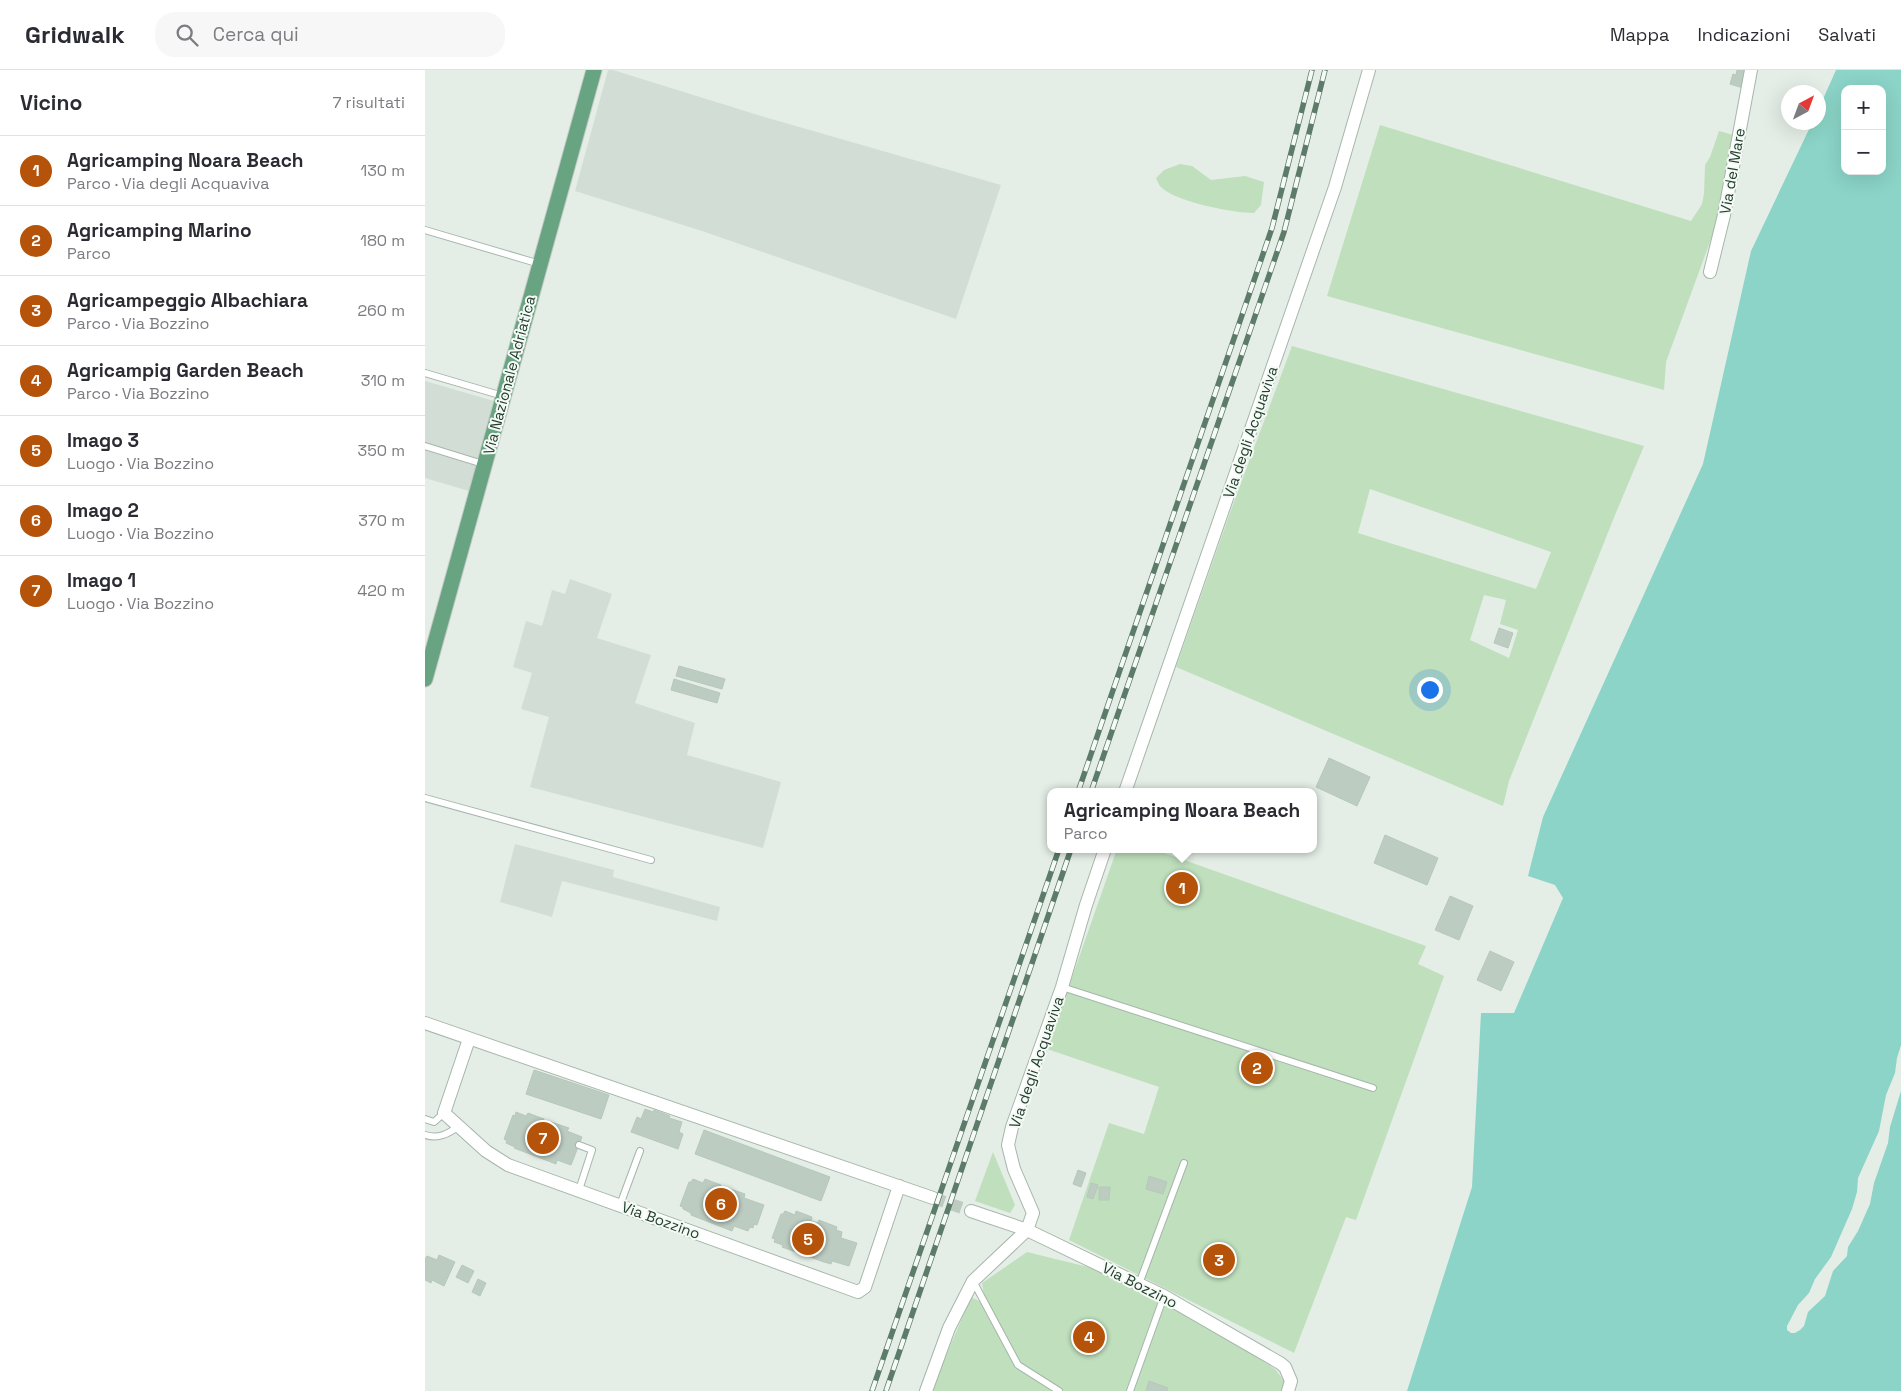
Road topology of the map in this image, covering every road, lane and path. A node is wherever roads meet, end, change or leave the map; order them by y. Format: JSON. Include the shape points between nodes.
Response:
{"nodes":[{"id":1,"x":594,"y":70,"type":"edge"},
{"id":2,"x":1369,"y":70,"type":"edge"},
{"id":3,"x":1751,"y":70,"type":"edge"},
{"id":4,"x":425,"y":230,"type":"edge"},
{"id":5,"x":540,"y":264,"type":"junction"},
{"id":6,"x":1710,"y":272,"type":"dead end"},
{"id":7,"x":425,"y":373,"type":"edge"},
{"id":8,"x":504,"y":396,"type":"junction"},
{"id":9,"x":425,"y":446,"type":"edge"},
{"id":10,"x":485,"y":465,"type":"junction"},
{"id":11,"x":425,"y":679,"type":"edge"},
{"id":12,"x":1126,"y":788,"type":"edge"},
{"id":13,"x":425,"y":798,"type":"edge"},
{"id":14,"x":1104,"y":853,"type":"edge"},
{"id":15,"x":651,"y":860,"type":"dead end"},
{"id":16,"x":1062,"y":987,"type":"junction"},
{"id":17,"x":425,"y":1023,"type":"edge"},
{"id":18,"x":469,"y":1039,"type":"junction"},
{"id":19,"x":1373,"y":1088,"type":"dead end"},
{"id":20,"x":444,"y":1113,"type":"junction"},
{"id":21,"x":425,"y":1119,"type":"edge"},
{"id":22,"x":459,"y":1126,"type":"junction"},
{"id":23,"x":425,"y":1135,"type":"edge"},
{"id":24,"x":579,"y":1145,"type":"dead end"},
{"id":25,"x":639,"y":1151,"type":"dead end"},
{"id":26,"x":1184,"y":1163,"type":"dead end"},
{"id":27,"x":899,"y":1186,"type":"junction"},
{"id":28,"x":579,"y":1190,"type":"junction"},
{"id":29,"x":933,"y":1198,"type":"tunnel mouth"},
{"id":30,"x":620,"y":1205,"type":"junction"},
{"id":31,"x":971,"y":1211,"type":"tunnel mouth"},
{"id":32,"x":1027,"y":1230,"type":"junction"},
{"id":33,"x":973,"y":1281,"type":"junction"},
{"id":34,"x":1139,"y":1284,"type":"junction"},
{"id":35,"x":1164,"y":1296,"type":"junction"},
{"id":36,"x":1289,"y":1388,"type":"edge"},
{"id":37,"x":926,"y":1391,"type":"edge"},
{"id":38,"x":1059,"y":1391,"type":"edge"},
{"id":39,"x":1130,"y":1391,"type":"edge"}],
"edges":[{"from":1,"to":5,"type":"main road","name":"Via Nazionale Adriatica"},
{"from":2,"to":12,"type":"street","name":"Via degli Acquaviva","via":[[1335,187]]},
{"from":3,"to":6,"type":"street","name":"Via del Mare"},
{"from":4,"to":5,"type":"lane"},
{"from":5,"to":8,"type":"main road","name":"Via Nazionale Adriatica"},
{"from":7,"to":8,"type":"lane"},
{"from":8,"to":10,"type":"main road","name":"Via Nazionale Adriatica"},
{"from":9,"to":10,"type":"lane"},
{"from":10,"to":11,"type":"main road","name":"Via Nazionale Adriatica"},
{"from":13,"to":15,"type":"lane"},
{"from":14,"to":16,"type":"street","name":"Via degli Acquaviva"},
{"from":16,"to":19,"type":"lane"},
{"from":16,"to":32,"type":"street","name":"Via degli Acquaviva","via":[[1008,1145],[1014,1169],[1033,1212]]},
{"from":17,"to":18,"type":"street"},
{"from":18,"to":20,"type":"street"},
{"from":18,"to":27,"type":"street"},
{"from":20,"to":21,"type":"lane","via":[[434,1122]]},
{"from":20,"to":22,"type":"street","name":"Via Bozzino"},
{"from":22,"to":23,"type":"lane","via":[[440,1137]]},
{"from":22,"to":28,"type":"street","name":"Via Bozzino","via":[[486,1151],[508,1165]]},
{"from":24,"to":28,"type":"lane","via":[[593,1150]]},
{"from":25,"to":30,"type":"lane"},
{"from":26,"to":34,"type":"lane"},
{"from":27,"to":29,"type":"street"},
{"from":27,"to":30,"type":"street","name":"Via Bozzino","via":[[865,1287],[858,1292]]},
{"from":28,"to":30,"type":"street","name":"Via Bozzino"},
{"from":31,"to":32,"type":"street","name":"Via Bozzino"},
{"from":32,"to":33,"type":"street"},
{"from":32,"to":34,"type":"street","name":"Via Bozzino"},
{"from":33,"to":37,"type":"street","via":[[949,1328]]},
{"from":33,"to":38,"type":"lane","via":[[1018,1364]]},
{"from":34,"to":35,"type":"street","name":"Via Bozzino"},
{"from":35,"to":36,"type":"street","name":"Via Bozzino","via":[[1280,1363],[1291,1377]]},
{"from":35,"to":39,"type":"lane"}]}
